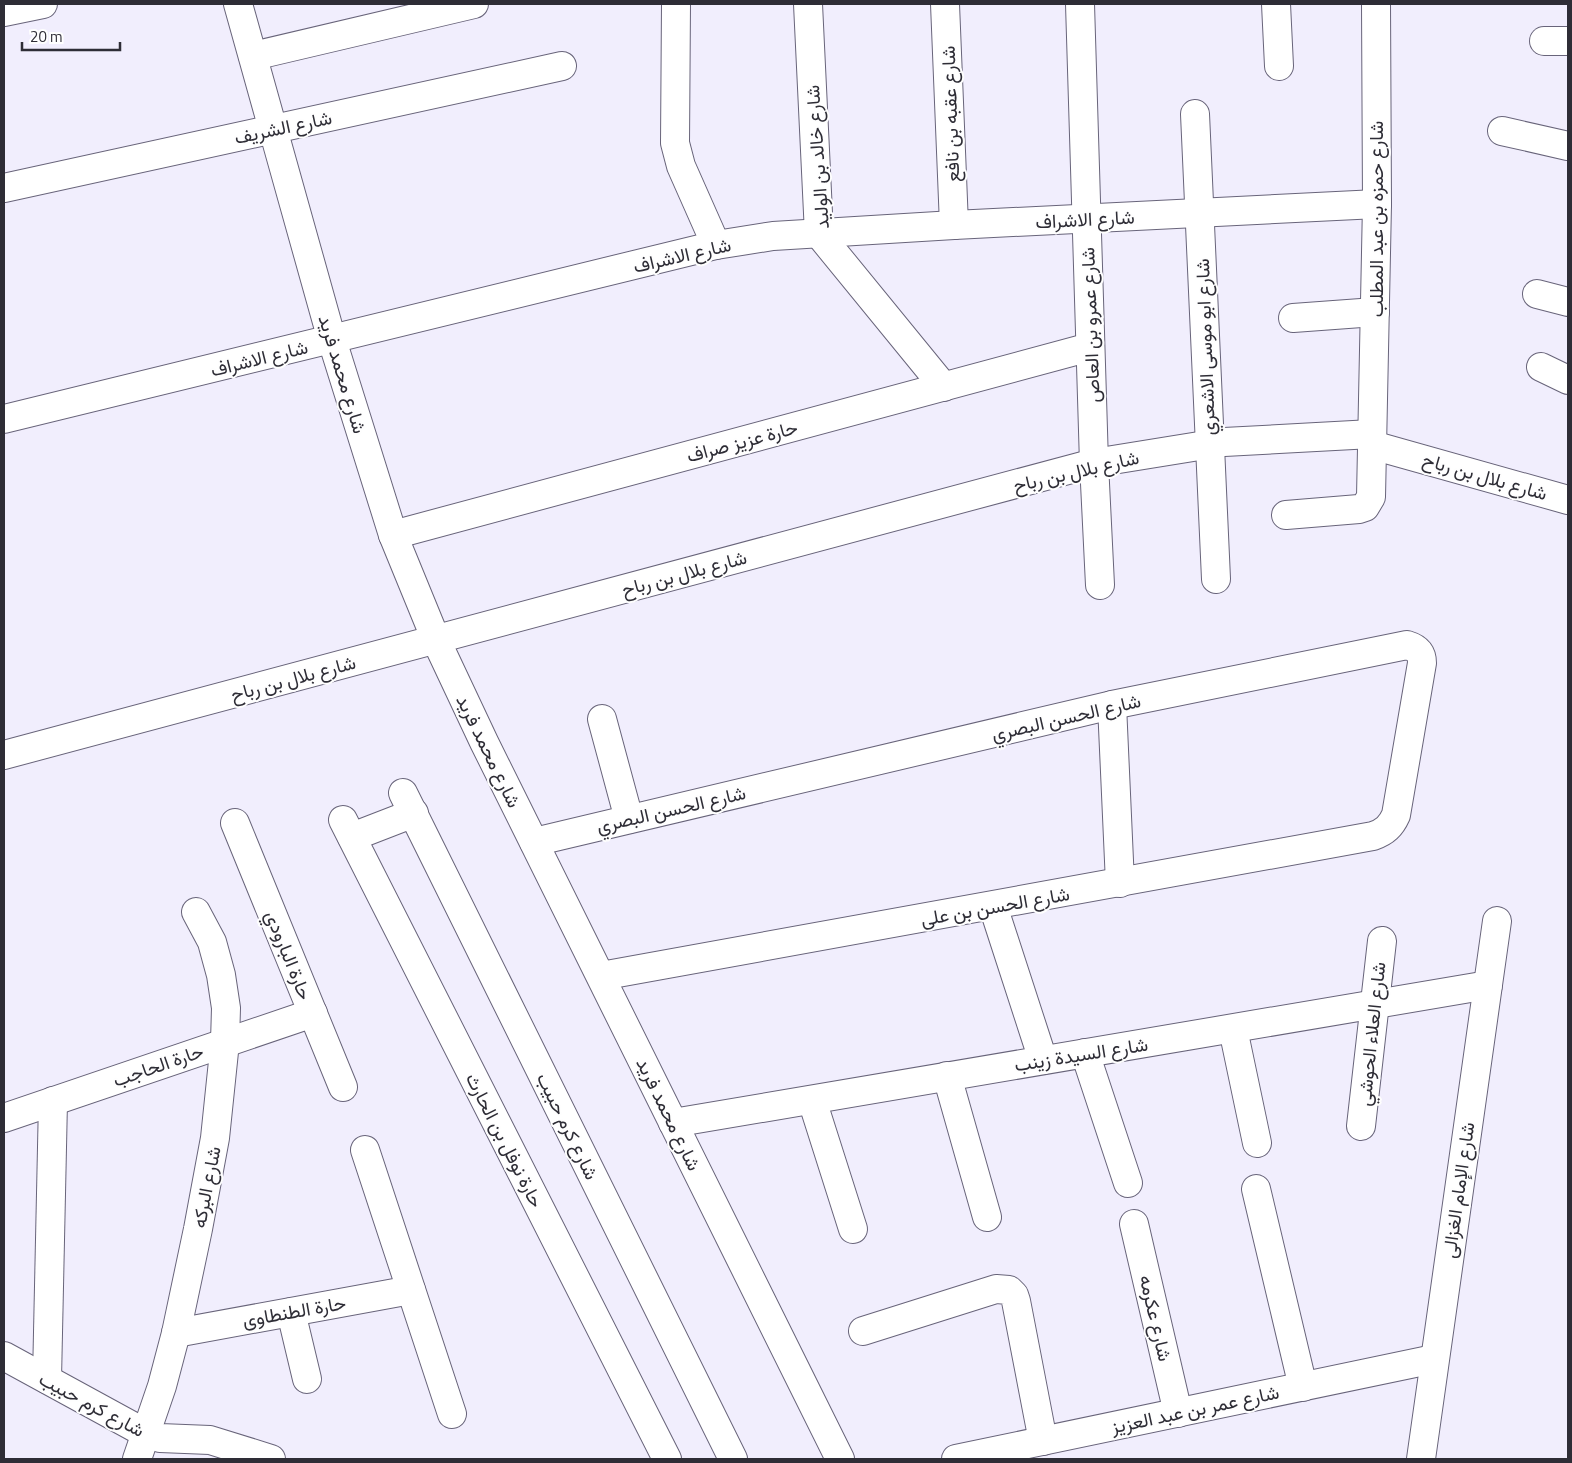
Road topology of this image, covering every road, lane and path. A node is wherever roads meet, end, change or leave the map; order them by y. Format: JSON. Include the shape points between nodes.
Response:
{"nodes":[{"id":1,"x":43,"y":4,"type":"edge"},
{"id":2,"x":238,"y":4,"type":"edge"},
{"id":3,"x":474,"y":4,"type":"edge"},
{"id":4,"x":676,"y":4,"type":"edge"},
{"id":5,"x":808,"y":4,"type":"edge"},
{"id":6,"x":945,"y":4,"type":"edge"},
{"id":7,"x":1080,"y":4,"type":"edge"},
{"id":8,"x":1276,"y":4,"type":"edge"},
{"id":9,"x":1376,"y":4,"type":"edge"},
{"id":10,"x":4,"y":12,"type":"edge"},
{"id":11,"x":253,"y":56,"type":"junction"},
{"id":12,"x":562,"y":66,"type":"dead end"},
{"id":13,"x":1279,"y":66,"type":"dead end"},
{"id":14,"x":1195,"y":114,"type":"dead end"},
{"id":15,"x":274,"y":129,"type":"junction"},
{"id":16,"x":1502,"y":131,"type":"dead end"},
{"id":17,"x":1568,"y":146,"type":"edge"},
{"id":18,"x":4,"y":188,"type":"edge"},
{"id":19,"x":1377,"y":204,"type":"junction"},
{"id":20,"x":1200,"y":213,"type":"junction"},
{"id":21,"x":1087,"y":218,"type":"junction"},
{"id":22,"x":954,"y":225,"type":"junction"},
{"id":23,"x":819,"y":234,"type":"junction"},
{"id":24,"x":716,"y":245,"type":"junction"},
{"id":25,"x":1537,"y":294,"type":"dead end"},
{"id":26,"x":1568,"y":302,"type":"edge"},
{"id":27,"x":1375,"y":312,"type":"junction"},
{"id":28,"x":1293,"y":318,"type":"dead end"},
{"id":29,"x":332,"y":340,"type":"junction"},
{"id":30,"x":1090,"y":347,"type":"junction"},
{"id":31,"x":1540,"y":367,"type":"dead end"},
{"id":32,"x":1568,"y":380,"type":"edge"},
{"id":33,"x":944,"y":387,"type":"junction"},
{"id":34,"x":4,"y":419,"type":"edge"},
{"id":35,"x":1372,"y":439,"type":"junction"},
{"id":36,"x":1209,"y":444,"type":"junction"},
{"id":37,"x":1094,"y":464,"type":"junction"},
{"id":38,"x":1568,"y":500,"type":"edge"},
{"id":39,"x":1286,"y":516,"type":"dead end"},
{"id":40,"x":393,"y":535,"type":"junction"},
{"id":41,"x":1216,"y":580,"type":"dead end"},
{"id":42,"x":1100,"y":585,"type":"dead end"},
{"id":43,"x":436,"y":640,"type":"junction"},
{"id":44,"x":1112,"y":705,"type":"junction"},
{"id":45,"x":602,"y":719,"type":"dead end"},
{"id":46,"x":4,"y":755,"type":"edge"},
{"id":47,"x":630,"y":819,"type":"junction"},
{"id":48,"x":235,"y":823,"type":"dead end"},
{"id":49,"x":348,"y":829,"type":"joint"},
{"id":50,"x":1387,"y":829,"type":"joint"},
{"id":51,"x":534,"y":842,"type":"junction"},
{"id":52,"x":1120,"y":883,"type":"junction"},
{"id":53,"x":993,"y":906,"type":"junction"},
{"id":54,"x":196,"y":912,"type":"dead end"},
{"id":55,"x":1497,"y":921,"type":"dead end"},
{"id":56,"x":1382,"y":942,"type":"dead end"},
{"id":57,"x":601,"y":976,"type":"junction"},
{"id":58,"x":1488,"y":985,"type":"junction"},
{"id":59,"x":1375,"y":1004,"type":"junction"},
{"id":60,"x":313,"y":1012,"type":"junction"},
{"id":61,"x":1232,"y":1029,"type":"junction"},
{"id":62,"x":225,"y":1042,"type":"junction"},
{"id":63,"x":1085,"y":1053,"type":"junction"},
{"id":64,"x":1043,"y":1060,"type":"junction"},
{"id":65,"x":947,"y":1076,"type":"junction"},
{"id":66,"x":343,"y":1087,"type":"dead end"},
{"id":67,"x":812,"y":1100,"type":"junction"},
{"id":68,"x":53,"y":1101,"type":"junction"},
{"id":69,"x":4,"y":1118,"type":"edge"},
{"id":70,"x":674,"y":1123,"type":"junction"},
{"id":71,"x":1361,"y":1126,"type":"dead end"},
{"id":72,"x":1258,"y":1144,"type":"dead end"},
{"id":73,"x":365,"y":1150,"type":"dead end"},
{"id":74,"x":1128,"y":1182,"type":"dead end"},
{"id":75,"x":1256,"y":1188,"type":"dead end"},
{"id":76,"x":987,"y":1217,"type":"dead end"},
{"id":77,"x":1134,"y":1224,"type":"dead end"},
{"id":78,"x":853,"y":1229,"type":"dead end"},
{"id":79,"x":412,"y":1290,"type":"junction"},
{"id":80,"x":291,"y":1312,"type":"junction"},
{"id":81,"x":863,"y":1331,"type":"dead end"},
{"id":82,"x":176,"y":1333,"type":"junction"},
{"id":83,"x":4,"y":1356,"type":"edge"},
{"id":84,"x":1434,"y":1359,"type":"junction"},
{"id":85,"x":47,"y":1379,"type":"junction"},
{"id":86,"x":307,"y":1379,"type":"dead end"},
{"id":87,"x":1303,"y":1387,"type":"junction"},
{"id":88,"x":1178,"y":1413,"type":"junction"},
{"id":89,"x":452,"y":1414,"type":"dead end"},
{"id":90,"x":146,"y":1433,"type":"junction"},
{"id":91,"x":1043,"y":1441,"type":"junction"},
{"id":92,"x":137,"y":1459,"type":"edge"},
{"id":93,"x":272,"y":1459,"type":"edge"},
{"id":94,"x":667,"y":1459,"type":"edge"},
{"id":95,"x":733,"y":1459,"type":"edge"},
{"id":96,"x":840,"y":1459,"type":"edge"},
{"id":97,"x":956,"y":1459,"type":"edge"},
{"id":98,"x":1421,"y":1459,"type":"edge"}],
"edges":[{"from":1,"to":10,"type":"street"},
{"from":2,"to":11,"type":"street","name":"شارع محمد فريد"},
{"from":3,"to":11,"type":"street"},
{"from":4,"to":24,"type":"street","via":[[676,143],[681,166]]},
{"from":5,"to":23,"type":"street","name":"شارع خالد بن الوليد"},
{"from":6,"to":22,"type":"street","name":"شارع عقبه بن نافع"},
{"from":7,"to":21,"type":"street","name":"شارع عمرو بن العاص"},
{"from":8,"to":13,"type":"street"},
{"from":9,"to":19,"type":"street","name":"شارع حمزه بن عبد المطلب"},
{"from":11,"to":15,"type":"street","name":"شارع محمد فريد"},
{"from":12,"to":15,"type":"street","name":"شارع الشريف"},
{"from":14,"to":20,"type":"street","name":"شارع ابو موسى الاشعري"},
{"from":15,"to":18,"type":"street","name":"شارع الشريف"},
{"from":15,"to":29,"type":"street","name":"شارع محمد فريد"},
{"from":16,"to":17,"type":"street"},
{"from":19,"to":20,"type":"street","name":"شارع الاشراف"},
{"from":19,"to":27,"type":"street","name":"شارع حمزه بن عبد المطلب"},
{"from":20,"to":21,"type":"street","name":"شارع الاشراف"},
{"from":20,"to":36,"type":"street","name":"شارع ابو موسى الاشعري"},
{"from":21,"to":22,"type":"street","name":"شارع الاشراف"},
{"from":21,"to":30,"type":"street","name":"شارع عمرو بن العاص"},
{"from":22,"to":23,"type":"street","name":"شارع الاشراف"},
{"from":23,"to":24,"type":"street","name":"شارع الاشراف","via":[[774,236]]},
{"from":23,"to":33,"type":"street","name":"شارع خالد بن الوليد"},
{"from":24,"to":29,"type":"street","name":"شارع الاشراف"},
{"from":25,"to":26,"type":"street"},
{"from":27,"to":28,"type":"street"},
{"from":27,"to":35,"type":"street","name":"شارع حمزه بن عبد المطلب"},
{"from":29,"to":34,"type":"street","name":"شارع الاشراف"},
{"from":29,"to":40,"type":"street","name":"شارع محمد فريد"},
{"from":30,"to":33,"type":"street","name":"حارة عزيز صراف"},
{"from":30,"to":37,"type":"street","name":"شارع عمرو بن العاص"},
{"from":31,"to":32,"type":"street"},
{"from":33,"to":40,"type":"street","name":"حارة عزيز صراف"},
{"from":35,"to":36,"type":"street","name":"شارع بلال بن رباح"},
{"from":35,"to":38,"type":"street","name":"شارع بلال بن رباح"},
{"from":35,"to":39,"type":"street","name":"شارع حمزه بن عبد المطلب","via":[[1371,497],[1365,507]]},
{"from":36,"to":37,"type":"street","name":"شارع بلال بن رباح"},
{"from":36,"to":41,"type":"street","name":"شارع ابو موسى الاشعري"},
{"from":37,"to":42,"type":"street","name":"شارع عمرو بن العاص"},
{"from":37,"to":43,"type":"street","name":"شارع بلال بن رباح"},
{"from":40,"to":43,"type":"street","name":"شارع محمد فريد"},
{"from":43,"to":46,"type":"street","name":"شارع بلال بن رباح"},
{"from":43,"to":51,"type":"street","name":"شارع محمد فريد"},
{"from":44,"to":47,"type":"street","name":"شارع الحسن البصري"},
{"from":44,"to":50,"type":"street","name":"شارع الحسن البصري","via":[[1407,645],[1417,648],[1422,663],[1396,815]]},
{"from":44,"to":52,"type":"street"},
{"from":45,"to":47,"type":"street"},
{"from":47,"to":51,"type":"street","name":"شارع الحسن البصري"},
{"from":48,"to":60,"type":"street","name":"حارة البارودي"},
{"from":49,"to":94,"type":"street","name":"حارة نوفل بن الحارث"},
{"from":49,"to":95,"type":"street","name":"شارع كرم حبيب","via":[[408,803]]},
{"from":50,"to":52,"type":"street","name":"شارع الحسن بن على","via":[[1374,836]]},
{"from":51,"to":57,"type":"street","name":"شارع محمد فريد"},
{"from":52,"to":53,"type":"street","name":"شارع الحسن بن على"},
{"from":53,"to":57,"type":"street","name":"شارع الحسن بن على"},
{"from":53,"to":64,"type":"street"},
{"from":54,"to":62,"type":"street","name":"شارع البركه","via":[[212,942],[221,975],[226,1008]]},
{"from":55,"to":58,"type":"street","name":"شارع الإمام الغزالى"},
{"from":56,"to":59,"type":"street","name":"شارع العلاء الحوشي"},
{"from":57,"to":70,"type":"street","name":"شارع محمد فريد"},
{"from":58,"to":59,"type":"street","name":"شارع السيدة زينب"},
{"from":58,"to":84,"type":"street","name":"شارع الإمام الغزالى"},
{"from":59,"to":61,"type":"street","name":"شارع السيدة زينب"},
{"from":59,"to":71,"type":"street","name":"شارع العلاء الحوشي"},
{"from":60,"to":62,"type":"street","name":"حارة الحاجب"},
{"from":60,"to":66,"type":"street","name":"حارة البارودي"},
{"from":61,"to":63,"type":"street","name":"شارع السيدة زينب"},
{"from":61,"to":72,"type":"street"},
{"from":62,"to":68,"type":"street","name":"حارة الحاجب"},
{"from":62,"to":82,"type":"street","name":"شارع البركه","via":[[215,1138]]},
{"from":63,"to":64,"type":"street","name":"شارع السيدة زينب"},
{"from":63,"to":74,"type":"street"},
{"from":64,"to":65,"type":"street","name":"شارع السيدة زينب"},
{"from":65,"to":67,"type":"street","name":"شارع السيدة زينب"},
{"from":65,"to":76,"type":"street"},
{"from":67,"to":70,"type":"street","name":"شارع السيدة زينب"},
{"from":67,"to":78,"type":"street"},
{"from":68,"to":69,"type":"street","name":"حارة الحاجب"},
{"from":68,"to":85,"type":"street"},
{"from":70,"to":96,"type":"street","name":"شارع محمد فريد"},
{"from":73,"to":79,"type":"street"},
{"from":75,"to":87,"type":"street"},
{"from":77,"to":88,"type":"street","name":"شارع عكرمه"},
{"from":79,"to":80,"type":"street","name":"حارة الطنطاوى"},
{"from":79,"to":89,"type":"street"},
{"from":80,"to":82,"type":"street","name":"حارة الطنطاوى"},
{"from":80,"to":86,"type":"street"},
{"from":81,"to":91,"type":"street","via":[[996,1289],[1009,1290],[1016,1301]]},
{"from":82,"to":90,"type":"street","name":"شارع البركه"},
{"from":83,"to":85,"type":"street","name":"شارع كرم حبيب"},
{"from":84,"to":87,"type":"street","name":"شارع عمر بن عبد العزيز"},
{"from":84,"to":98,"type":"street","name":"شارع الإمام الغزالى"},
{"from":85,"to":90,"type":"street","name":"شارع كرم حبيب"},
{"from":87,"to":88,"type":"street","name":"شارع عمر بن عبد العزيز"},
{"from":88,"to":91,"type":"street","name":"شارع عمر بن عبد العزيز"},
{"from":90,"to":92,"type":"street","name":"شارع البركه"},
{"from":90,"to":93,"type":"street","name":"شارع كرم حبيب","via":[[160,1438],[210,1440]]},
{"from":91,"to":97,"type":"street","name":"شارع عمر بن عبد العزيز"}]}
